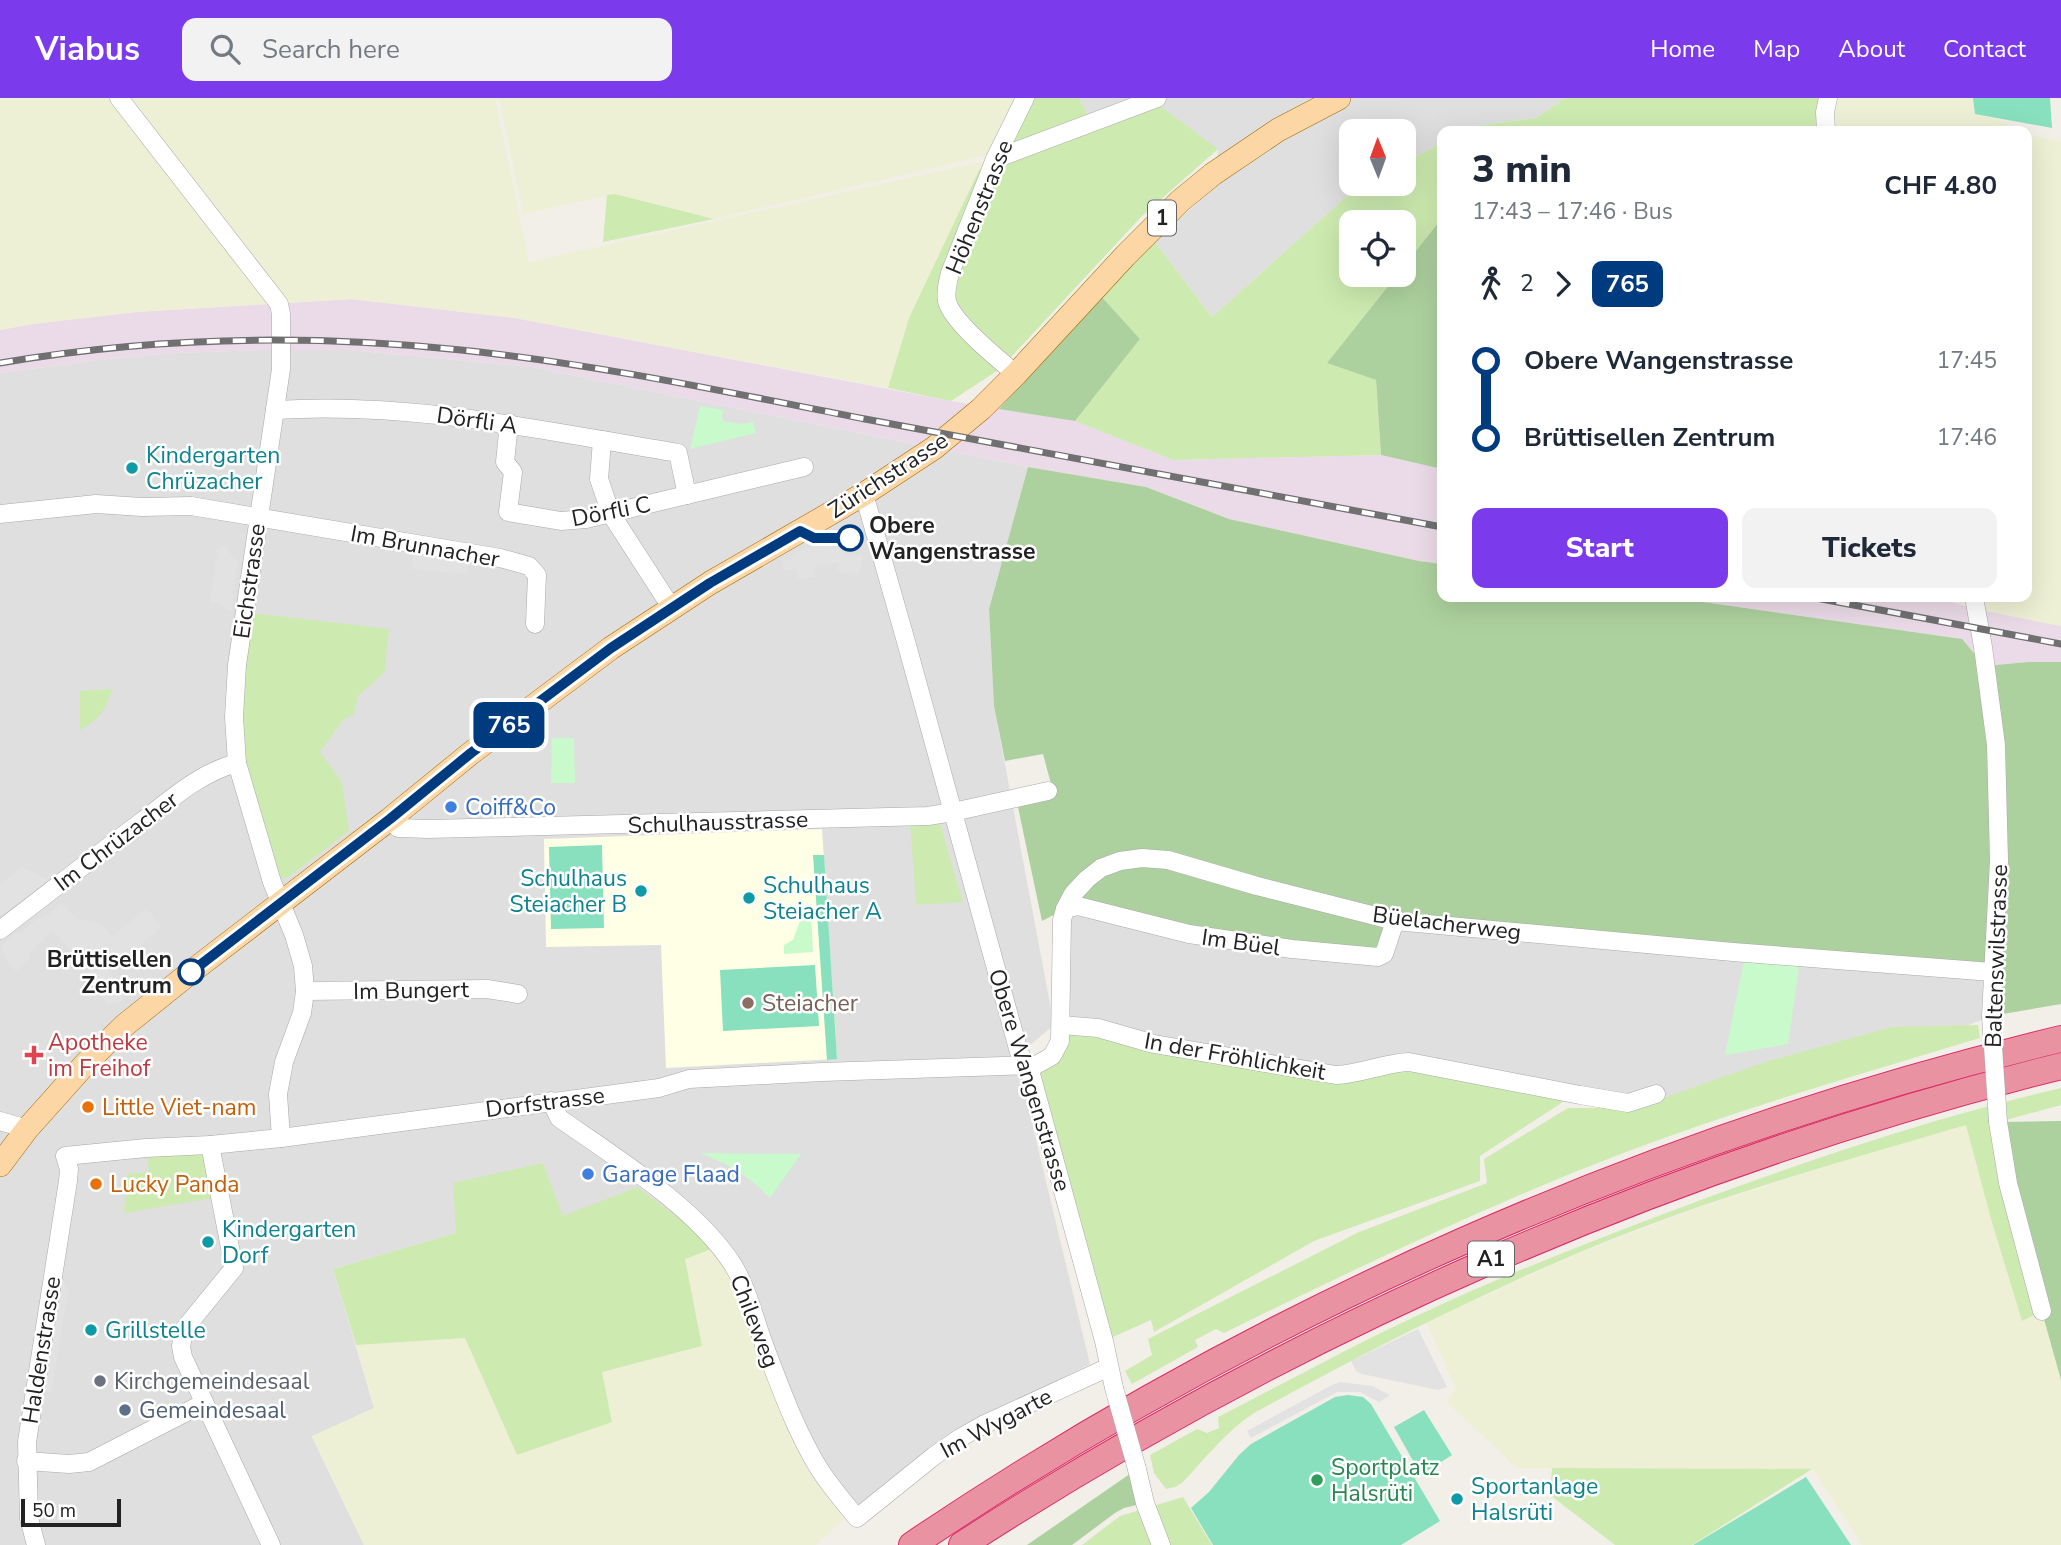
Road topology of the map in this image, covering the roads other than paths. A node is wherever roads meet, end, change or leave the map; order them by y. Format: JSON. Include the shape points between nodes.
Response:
{"nodes":[{"id":1,"x":120,"y":98,"type":"edge"},
{"id":2,"x":1025,"y":98,"type":"edge"},
{"id":3,"x":1157,"y":98,"type":"edge"},
{"id":4,"x":1339,"y":98,"type":"edge"},
{"id":5,"x":1828,"y":98,"type":"edge"},
{"id":6,"x":1826,"y":126,"type":"edge"},
{"id":7,"x":995,"y":159,"type":"junction"},
{"id":8,"x":1016,"y":374,"type":"junction"},
{"id":9,"x":275,"y":410,"type":"junction"},
{"id":10,"x":509,"y":423,"type":"junction"},
{"id":11,"x":602,"y":440,"type":"junction"},
{"id":12,"x":804,"y":467,"type":"dead end"},
{"id":13,"x":864,"y":494,"type":"junction"},
{"id":14,"x":687,"y":495,"type":"junction"},
{"id":15,"x":0,"y":514,"type":"edge"},
{"id":16,"x":611,"y":514,"type":"junction"},
{"id":17,"x":259,"y":516,"type":"junction"},
{"id":18,"x":1975,"y":602,"type":"edge"},
{"id":19,"x":671,"y":607,"type":"junction"},
{"id":20,"x":535,"y":625,"type":"dead end"},
{"id":21,"x":237,"y":762,"type":"junction"},
{"id":22,"x":1048,"y":790,"type":"dead end"},
{"id":23,"x":953,"y":812,"type":"junction"},
{"id":24,"x":390,"y":819,"type":"junction"},
{"id":25,"x":281,"y":903,"type":"junction"},
{"id":26,"x":1065,"y":909,"type":"junction"},
{"id":27,"x":1395,"y":921,"type":"junction"},
{"id":28,"x":0,"y":930,"type":"edge"},
{"id":29,"x":1992,"y":972,"type":"junction"},
{"id":30,"x":304,"y":990,"type":"junction"},
{"id":31,"x":518,"y":993,"type":"dead end"},
{"id":32,"x":1061,"y":1025,"type":"junction"},
{"id":33,"x":2061,"y":1039,"type":"edge"},
{"id":34,"x":1025,"y":1065,"type":"junction"},
{"id":35,"x":2061,"y":1066,"type":"edge"},
{"id":36,"x":1656,"y":1094,"type":"dead end"},
{"id":37,"x":551,"y":1101,"type":"junction"},
{"id":38,"x":0,"y":1121,"type":"edge"},
{"id":39,"x":27,"y":1129,"type":"junction"},
{"id":40,"x":281,"y":1138,"type":"junction"},
{"id":41,"x":210,"y":1145,"type":"junction"},
{"id":42,"x":65,"y":1156,"type":"joint"},
{"id":43,"x":0,"y":1165,"type":"edge"},
{"id":44,"x":2042,"y":1311,"type":"dead end"},
{"id":45,"x":1109,"y":1367,"type":"junction"},
{"id":46,"x":204,"y":1403,"type":"junction"},
{"id":47,"x":26,"y":1461,"type":"junction"},
{"id":48,"x":857,"y":1518,"type":"joint"},
{"id":49,"x":36,"y":1545,"type":"edge"},
{"id":50,"x":271,"y":1545,"type":"edge"},
{"id":51,"x":912,"y":1545,"type":"edge"},
{"id":52,"x":962,"y":1545,"type":"edge"},
{"id":53,"x":1161,"y":1545,"type":"edge"}],
"edges":[{"from":1,"to":9,"type":"street","name":"Eichstrasse","via":[[279,304],[281,369]]},
{"from":2,"to":7,"type":"street","name":"Höhenstrasse"},
{"from":3,"to":7,"type":"street"},
{"from":4,"to":8,"type":"main road","number":"1","via":[[1267,137],[1180,201]]},
{"from":5,"to":6,"type":"street"},
{"from":7,"to":8,"type":"street","name":"Höhenstrasse","via":[[950,273],[947,303],[960,322]]},
{"from":8,"to":13,"type":"main road","name":"Zürichstrasse","number":"1","via":[[934,448]]},
{"from":9,"to":10,"type":"street","name":"Dörfli A","via":[[412,411]]},
{"from":9,"to":17,"type":"street","name":"Eichstrasse"},
{"from":10,"to":11,"type":"street","name":"Dörfli A"},
{"from":10,"to":16,"type":"street","name":"Dörfli C","via":[[505,462],[513,472],[508,512],[561,521]]},
{"from":11,"to":14,"type":"street","name":"Dörfli A","via":[[678,453]]},
{"from":11,"to":16,"type":"street","via":[[599,479]]},
{"from":12,"to":14,"type":"street","name":"Dörfli C"},
{"from":13,"to":19,"type":"main road","name":"Zürichstrasse","number":"1"},
{"from":13,"to":23,"type":"street","name":"Obere Wangenstrasse"},
{"from":14,"to":16,"type":"street","name":"Dörfli C"},
{"from":15,"to":17,"type":"street","name":"Im Brunnacher","via":[[103,504],[191,506]]},
{"from":16,"to":19,"type":"street"},
{"from":17,"to":20,"type":"street","name":"Im Brunnacher","via":[[529,566],[537,575]]},
{"from":17,"to":21,"type":"street","name":"Eichstrasse","via":[[235,684]]},
{"from":18,"to":29,"type":"street","name":"Baltenswilstrasse","via":[[1996,745],[1999,860]]},
{"from":19,"to":24,"type":"main road","name":"Zürichstrasse","number":"1","via":[[471,753]]},
{"from":21,"to":25,"type":"street","name":"Eichstrasse"},
{"from":21,"to":28,"type":"street","name":"Im Chrüzacher","via":[[186,788]]},
{"from":22,"to":23,"type":"street","name":"Schulhausstrasse"},
{"from":23,"to":24,"type":"street","name":"Schulhausstrasse","via":[[429,829],[398,828]]},
{"from":23,"to":34,"type":"street","name":"Obere Wangenstrasse"},
{"from":24,"to":25,"type":"main road","name":"Zürichstrasse","number":"1"},
{"from":25,"to":30,"type":"street","name":"Eichstrasse","via":[[301,957]]},
{"from":25,"to":39,"type":"main road","name":"Zürichstrasse","number":"1","via":[[125,1025]]},
{"from":26,"to":27,"type":"street","name":"Büelacherweg","via":[[1087,878],[1101,868],[1142,858],[1168,860]]},
{"from":26,"to":27,"type":"street","name":"Im Büel","via":[[1078,906],[1189,934],[1378,957],[1384,954]]},
{"from":26,"to":32,"type":"street","name":"Büelacherweg"},
{"from":27,"to":29,"type":"street","name":"Büelacherweg"},
{"from":29,"to":44,"type":"street","name":"Baltenswilstrasse","bridge":true,"via":[[1998,1122],[2008,1183]]},
{"from":30,"to":31,"type":"street","name":"Im Bungert","via":[[487,989]]},
{"from":30,"to":40,"type":"street","name":"Eichstrasse","via":[[302,1013],[278,1094]]},
{"from":32,"to":34,"type":"street","name":"Büelacherweg","via":[[1060,1041],[1052,1056]]},
{"from":32,"to":36,"type":"street","name":"In der Fröhlichkeit","via":[[1098,1028],[1154,1044],[1336,1075],[1409,1062],[1629,1103]]},
{"from":33,"to":51,"type":"highway","number":"A1","via":[[1893,1084],[1758,1127],[1616,1178],[1468,1240],[1346,1296],[1187,1378],[1056,1453]]},
{"from":34,"to":37,"type":"street","name":"Dorfstrasse","via":[[689,1079],[659,1088]]},
{"from":34,"to":45,"type":"street","name":"Obere Wangenstrasse"},
{"from":35,"to":52,"type":"highway","number":"A1","via":[[1762,1154],[1490,1259],[1229,1386]]},
{"from":37,"to":40,"type":"street","name":"Dorfstrasse"},
{"from":37,"to":48,"type":"street","name":"Chileweg","via":[[559,1118],[653,1186],[724,1252],[744,1285],[772,1367],[811,1455]]},
{"from":38,"to":39,"type":"street"},
{"from":39,"to":43,"type":"main road","name":"Zürichstrasse","number":"1"},
{"from":40,"to":41,"type":"street","name":"Dorfstrasse"},
{"from":41,"to":42,"type":"street","name":"Dorfstrasse"},
{"from":41,"to":46,"type":"street","via":[[234,1268],[183,1334],[183,1357]]},
{"from":42,"to":47,"type":"street","name":"Haldenstrasse","via":[[68,1181]]},
{"from":45,"to":48,"type":"street","name":"Im Wygarte","via":[[960,1438]]},
{"from":45,"to":53,"type":"street","name":"Obere Wangenstrasse","bridge":true,"via":[[1145,1503]]},
{"from":46,"to":47,"type":"street","via":[[89,1462]]},
{"from":46,"to":50,"type":"street"},
{"from":47,"to":49,"type":"street","name":"Haldenstrasse","via":[[29,1518]]}]}
